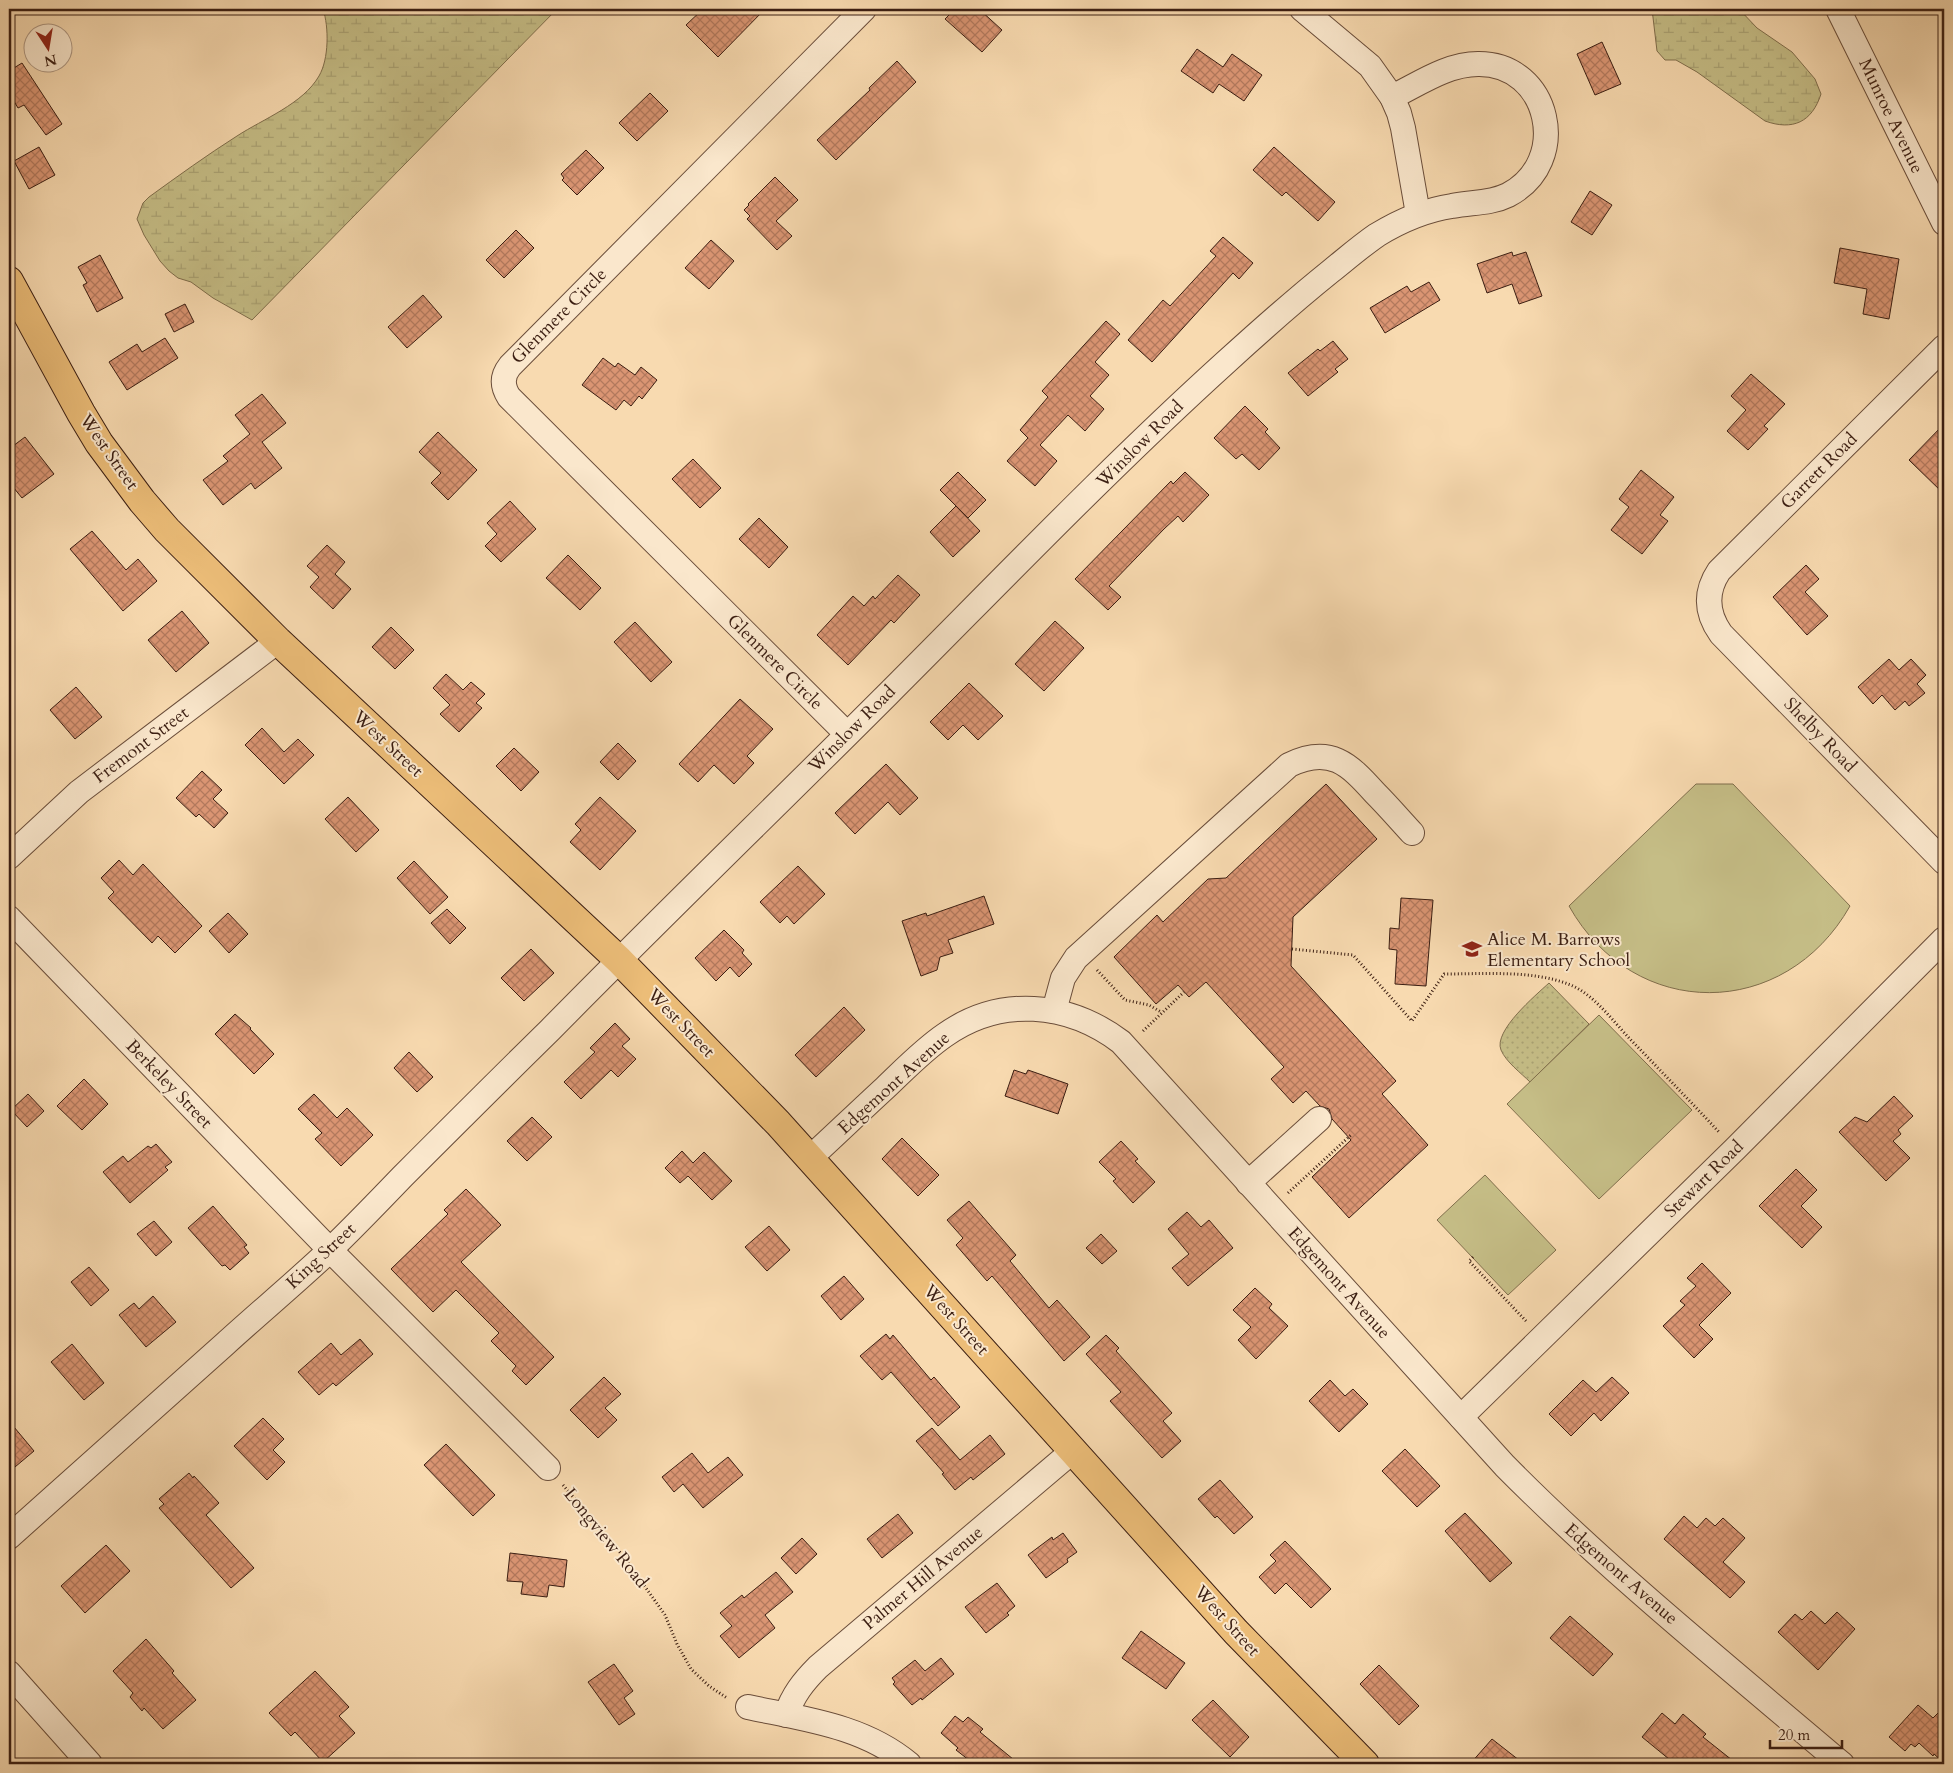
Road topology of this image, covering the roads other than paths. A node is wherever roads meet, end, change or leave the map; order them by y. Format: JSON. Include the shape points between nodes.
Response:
{"nodes":[{"id":1,"x":864,"y":9,"type":"edge"},
{"id":2,"x":1302,"y":9,"type":"edge"},
{"id":3,"x":1838,"y":9,"type":"edge"},
{"id":4,"x":1392,"y":98,"type":"junction"},
{"id":5,"x":1418,"y":214,"type":"junction"},
{"id":6,"x":1944,"y":223,"type":"edge"},
{"id":7,"x":9,"y":281,"type":"edge"},
{"id":8,"x":1944,"y":347,"type":"edge"},
{"id":9,"x":1708,"y":602,"type":"joint"},
{"id":10,"x":278,"y":640,"type":"junction"},
{"id":11,"x":847,"y":734,"type":"junction"},
{"id":12,"x":1412,"y":833,"type":"dead end"},
{"id":13,"x":9,"y":856,"type":"edge"},
{"id":14,"x":1944,"y":862,"type":"edge"},
{"id":15,"x":9,"y":918,"type":"edge"},
{"id":16,"x":1944,"y":939,"type":"edge"},
{"id":17,"x":619,"y":960,"type":"junction"},
{"id":18,"x":1054,"y":1011,"type":"junction"},
{"id":19,"x":1319,"y":1119,"type":"dead end"},
{"id":20,"x":810,"y":1158,"type":"junction"},
{"id":21,"x":1248,"y":1183,"type":"junction"},
{"id":22,"x":330,"y":1250,"type":"junction"},
{"id":23,"x":1461,"y":1416,"type":"junction"},
{"id":24,"x":1074,"y":1450,"type":"junction"},
{"id":25,"x":548,"y":1468,"type":"road end"},
{"id":26,"x":9,"y":1537,"type":"edge"},
{"id":27,"x":9,"y":1672,"type":"edge"},
{"id":28,"x":748,"y":1707,"type":"road end"},
{"id":29,"x":786,"y":1715,"type":"junction"},
{"id":30,"x":90,"y":1764,"type":"edge"},
{"id":31,"x":909,"y":1764,"type":"edge"},
{"id":32,"x":1365,"y":1764,"type":"edge"},
{"id":33,"x":1842,"y":1764,"type":"edge"}],
"edges":[{"from":1,"to":11,"type":"street","name":"Glenmere Circle","via":[[510,366],[503,381],[509,397]]},
{"from":2,"to":4,"type":"street","via":[[1370,66]]},
{"from":3,"to":6,"type":"street","name":"Munroe Avenue"},
{"from":4,"to":5,"type":"street","via":[[1403,128]]},
{"from":4,"to":5,"type":"street","name":"Winslow Road","via":[[1459,66],[1488,64],[1518,76],[1531,88],[1539,100],[1547,127],[1539,166],[1523,185],[1489,202]]},
{"from":5,"to":11,"type":"street","name":"Winslow Road","via":[[1362,246],[1196,388]]},
{"from":7,"to":10,"type":"main road","name":"West Street","via":[[81,413],[125,478],[167,530]]},
{"from":8,"to":9,"type":"street","name":"Garrett Road","via":[[1719,570]]},
{"from":9,"to":14,"type":"street","name":"Shelby Road","via":[[1712,619],[1721,634]]},
{"from":10,"to":13,"type":"street","name":"Fremont Street","via":[[79,792]]},
{"from":10,"to":17,"type":"main road","name":"West Street"},
{"from":11,"to":17,"type":"street","name":"Winslow Road"},
{"from":12,"to":18,"type":"street","via":[[1342,762],[1320,757],[1299,760],[1280,771],[1082,951],[1063,978]]},
{"from":15,"to":22,"type":"street","name":"Berkeley Street"},
{"from":16,"to":23,"type":"street","name":"Stewart Road","via":[[1735,1149]]},
{"from":17,"to":20,"type":"main road","name":"West Street"},
{"from":17,"to":22,"type":"street","name":"King Street"},
{"from":18,"to":20,"type":"street","name":"Edgemont Avenue","via":[[1035,1008],[1000,1011],[945,1034]]},
{"from":18,"to":21,"type":"street","name":"Edgemont Avenue","via":[[1087,1021],[1121,1042]]},
{"from":19,"to":21,"type":"street"},
{"from":20,"to":24,"type":"main road","name":"West Street"},
{"from":21,"to":23,"type":"street","name":"Edgemont Avenue"},
{"from":22,"to":25,"type":"street"},
{"from":22,"to":26,"type":"street","name":"King Street"},
{"from":23,"to":33,"type":"street","name":"Edgemont Avenue","via":[[1574,1534]]},
{"from":24,"to":29,"type":"street","name":"Palmer Hill Avenue","via":[[818,1667],[802,1682]]},
{"from":24,"to":32,"type":"main road","name":"West Street","via":[[1236,1632]]},
{"from":27,"to":30,"type":"street"},
{"from":28,"to":29,"type":"street"},
{"from":29,"to":31,"type":"street","via":[[859,1734]]}]}
